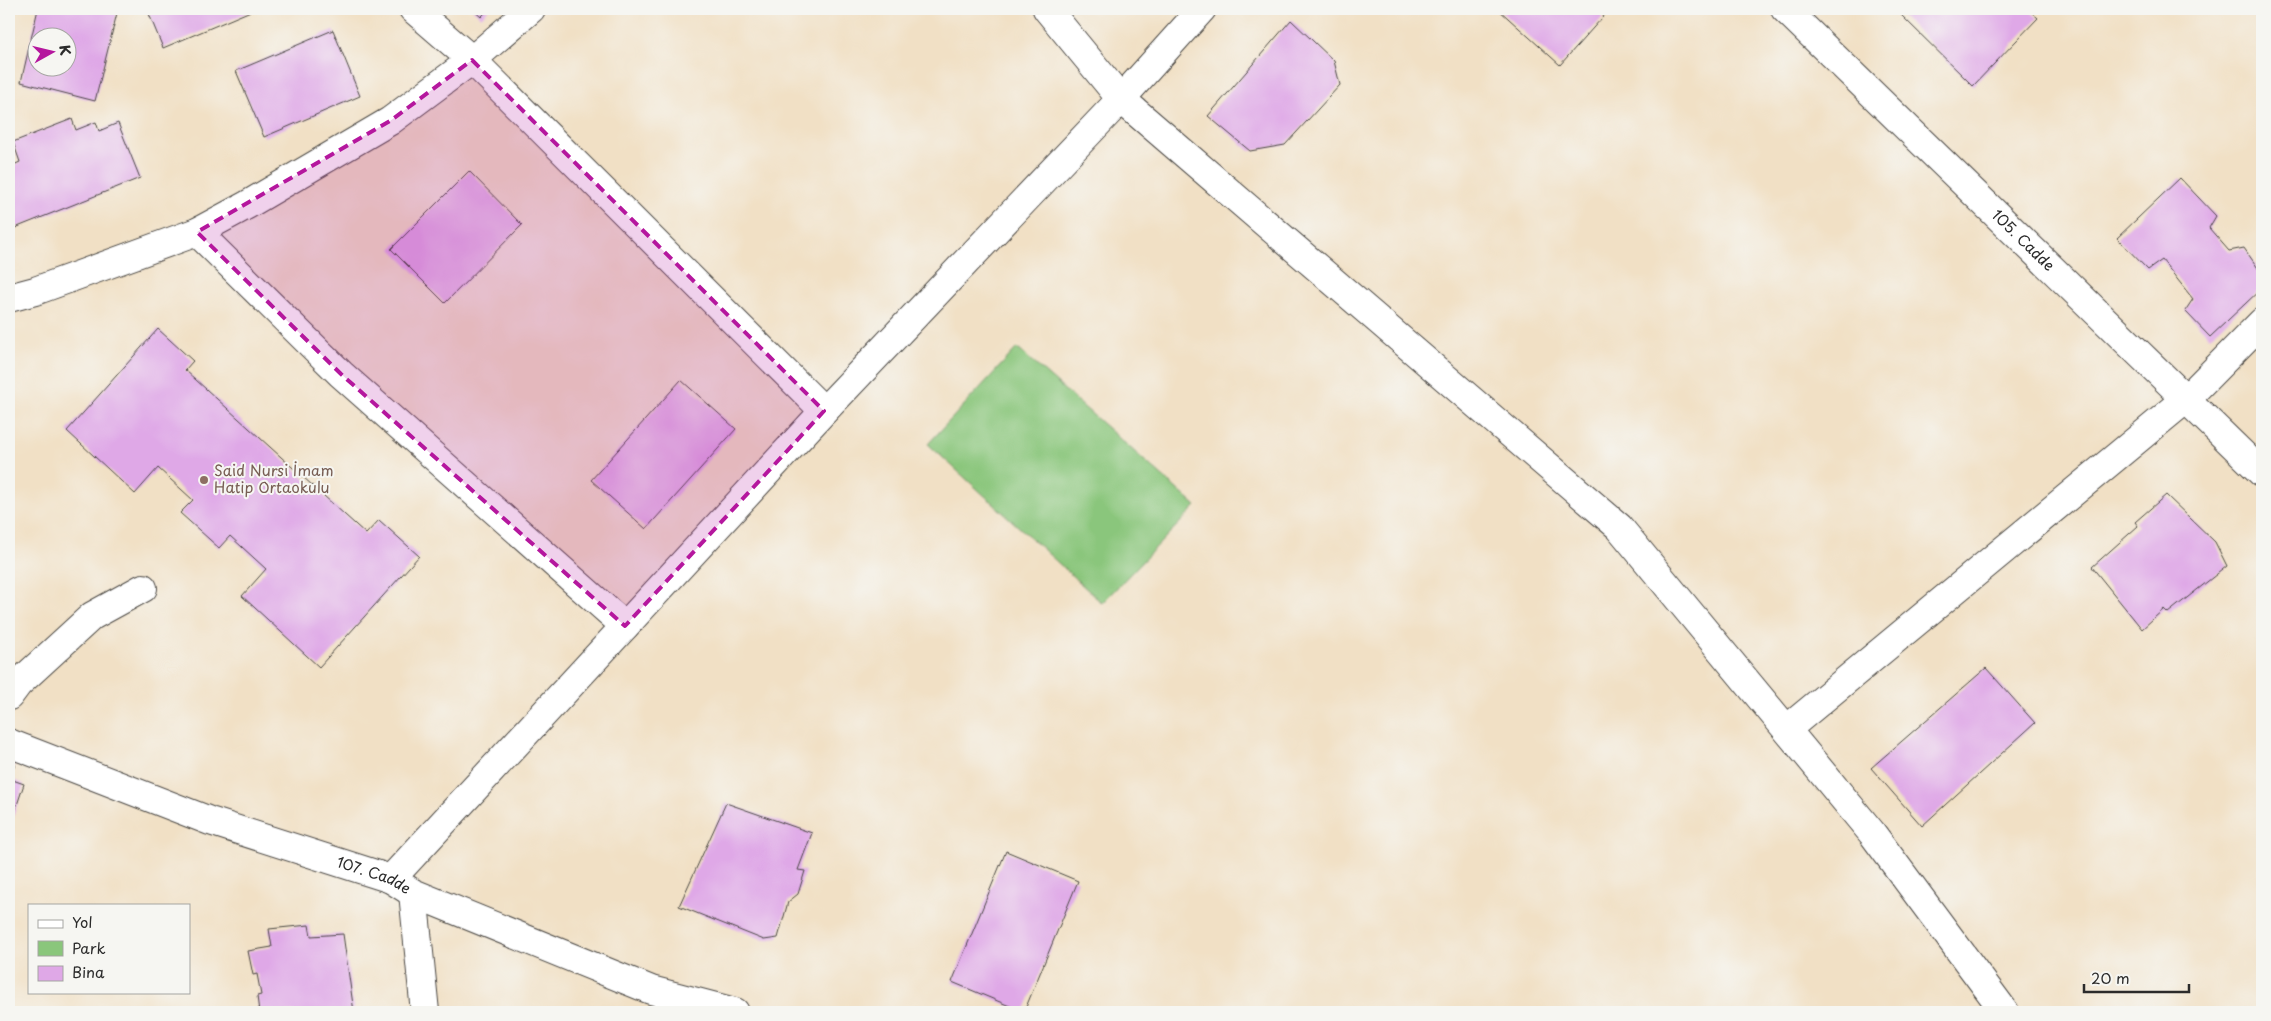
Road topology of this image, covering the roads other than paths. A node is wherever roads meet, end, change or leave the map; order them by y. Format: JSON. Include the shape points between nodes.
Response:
{"nodes":[{"id":1,"x":413,"y":9,"type":"edge"},
{"id":2,"x":531,"y":9,"type":"edge"},
{"id":3,"x":1047,"y":9,"type":"edge"},
{"id":4,"x":1202,"y":9,"type":"edge"},
{"id":5,"x":1785,"y":9,"type":"edge"},
{"id":6,"x":472,"y":60,"type":"junction"},
{"id":7,"x":1121,"y":99,"type":"junction"},
{"id":8,"x":197,"y":232,"type":"junction"},
{"id":9,"x":9,"y":298,"type":"edge"},
{"id":10,"x":2262,"y":322,"type":"edge"},
{"id":11,"x":2185,"y":400,"type":"junction"},
{"id":12,"x":824,"y":411,"type":"junction"},
{"id":13,"x":2262,"y":473,"type":"edge"},
{"id":14,"x":143,"y":588,"type":"dead end"},
{"id":15,"x":625,"y":626,"type":"junction"},
{"id":16,"x":9,"y":696,"type":"edge"},
{"id":17,"x":1787,"y":730,"type":"junction"},
{"id":18,"x":9,"y":743,"type":"edge"},
{"id":19,"x":402,"y":886,"type":"junction"},
{"id":20,"x":425,"y":1012,"type":"edge"},
{"id":21,"x":735,"y":1012,"type":"edge"},
{"id":22,"x":2005,"y":1012,"type":"edge"}],
"edges":[{"from":1,"to":6,"type":"street"},
{"from":2,"to":6,"type":"street"},
{"from":3,"to":7,"type":"street"},
{"from":4,"to":7,"type":"street"},
{"from":5,"to":11,"type":"street","name":"105. Cadde"},
{"from":6,"to":8,"type":"street","via":[[390,121]]},
{"from":6,"to":12,"type":"street"},
{"from":7,"to":12,"type":"street"},
{"from":7,"to":17,"type":"street","via":[[1619,527]]},
{"from":8,"to":9,"type":"street"},
{"from":8,"to":15,"type":"street","via":[[341,374]]},
{"from":10,"to":11,"type":"street"},
{"from":11,"to":13,"type":"street","name":"105. Cadde"},
{"from":11,"to":17,"type":"street"},
{"from":12,"to":15,"type":"street"},
{"from":14,"to":16,"type":"street","via":[[92,616]]},
{"from":15,"to":19,"type":"street"},
{"from":17,"to":22,"type":"street","via":[[1872,833]]},
{"from":18,"to":19,"type":"street","name":"107. Cadde","via":[[210,821]]},
{"from":19,"to":20,"type":"street"},
{"from":19,"to":21,"type":"street","name":"107. Cadde","via":[[651,990]]}]}
